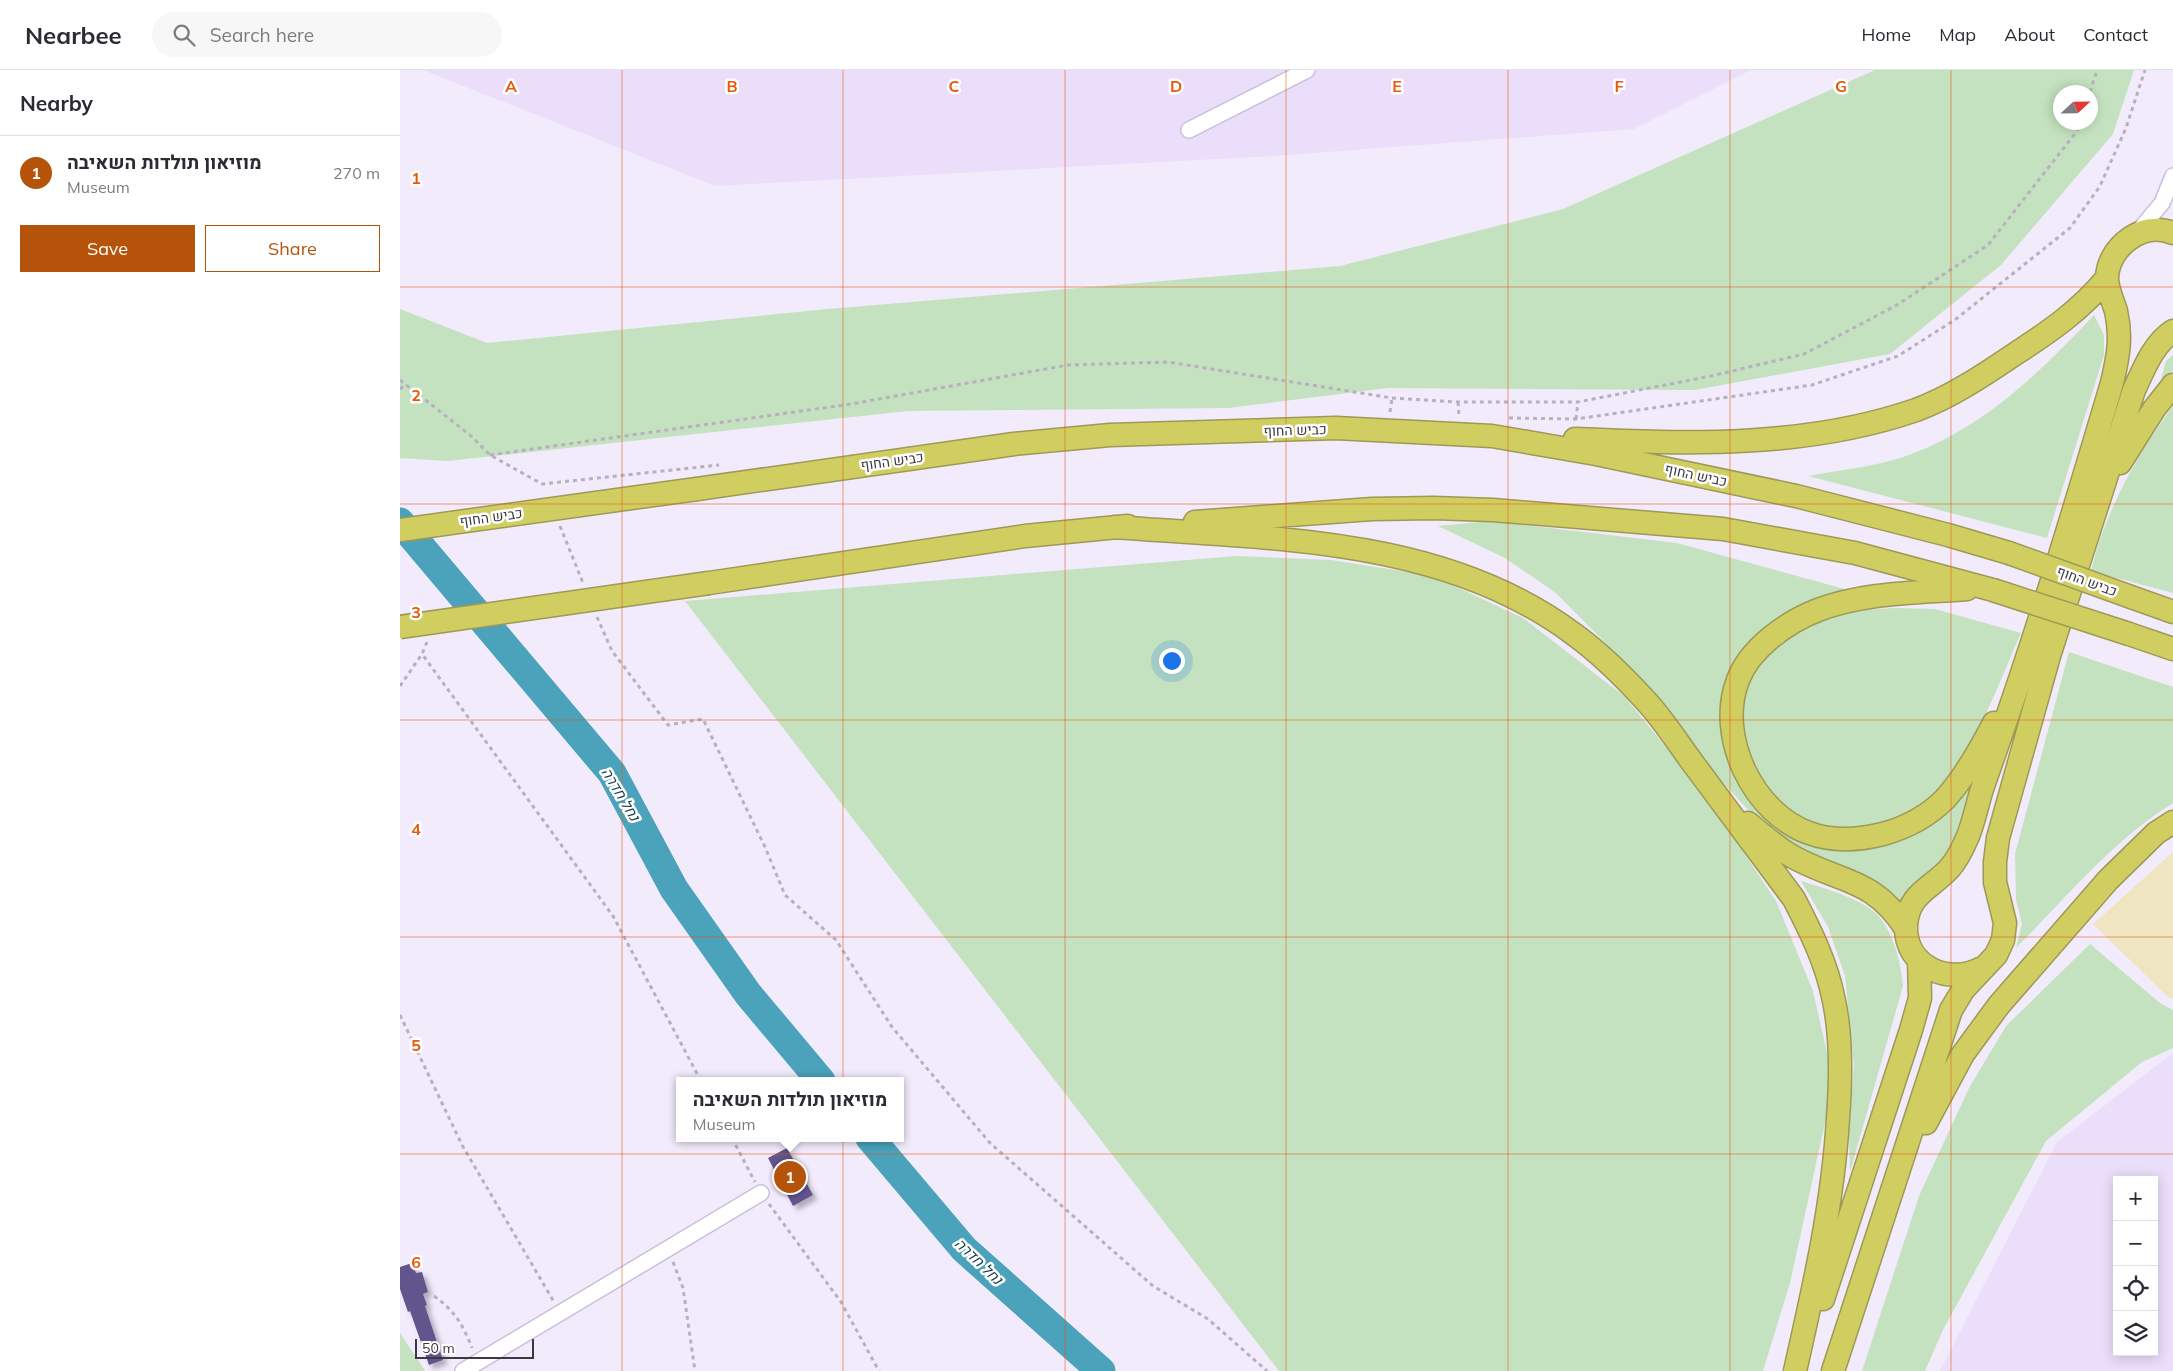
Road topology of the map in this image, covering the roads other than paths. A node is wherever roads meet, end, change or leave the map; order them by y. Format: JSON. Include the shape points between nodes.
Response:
{"nodes":[{"id":1,"x":1306,"y":70,"type":"edge"},
{"id":2,"x":1189,"y":130,"type":"dead end"},
{"id":3,"x":2173,"y":176,"type":"edge"},
{"id":4,"x":2173,"y":233,"type":"edge"},
{"id":5,"x":2134,"y":235,"type":"junction"},
{"id":6,"x":2107,"y":278,"type":"junction"},
{"id":7,"x":2173,"y":331,"type":"edge"},
{"id":8,"x":2173,"y":385,"type":"edge"},
{"id":9,"x":1492,"y":436,"type":"junction"},
{"id":10,"x":1114,"y":527,"type":"junction"},
{"id":11,"x":400,"y":530,"type":"edge"},
{"id":12,"x":2089,"y":532,"type":"junction"},
{"id":13,"x":2075,"y":576,"type":"junction"},
{"id":14,"x":1988,"y":589,"type":"junction"},
{"id":15,"x":2135,"y":598,"type":"junction"},
{"id":16,"x":2173,"y":604,"type":"edge"},
{"id":17,"x":2173,"y":612,"type":"edge"},
{"id":18,"x":400,"y":627,"type":"edge"},
{"id":19,"x":2034,"y":642,"type":"junction"},
{"id":20,"x":2173,"y":649,"type":"edge"},
{"id":21,"x":1693,"y":764,"type":"junction"},
{"id":22,"x":2173,"y":822,"type":"edge"},
{"id":23,"x":1906,"y":929,"type":"junction"},
{"id":24,"x":1919,"y":960,"type":"junction"},
{"id":25,"x":1985,"y":967,"type":"junction"},
{"id":26,"x":1893,"y":1191,"type":"junction"},
{"id":27,"x":761,"y":1193,"type":"road end"},
{"id":28,"x":463,"y":1371,"type":"edge"},
{"id":29,"x":1795,"y":1371,"type":"edge"},
{"id":30,"x":1800,"y":1371,"type":"edge"},
{"id":31,"x":1833,"y":1371,"type":"edge"}],
"edges":[{"from":1,"to":2,"type":"street"},
{"from":3,"to":5,"type":"street","via":[[2162,203]]},
{"from":4,"to":5,"type":"highway","via":[[2151,230]]},
{"from":5,"to":6,"type":"highway","via":[[2120,246],[2111,260]]},
{"from":6,"to":9,"type":"highway","via":[[2079,309],[1992,369],[1917,409],[1878,421],[1800,436],[1748,441],[1674,443]]},
{"from":6,"to":19,"type":"highway","via":[[2119,330],[2120,352]]},
{"from":7,"to":12,"type":"highway","via":[[2158,345],[2134,390]]},
{"from":8,"to":12,"type":"highway","via":[[2125,453]]},
{"from":9,"to":11,"type":"highway","name":"כביש החוף","bridge":true,"via":[[1336,428],[1110,435],[1014,444]]},
{"from":9,"to":13,"type":"highway","name":"כביש החוף","bridge":true,"via":[[1796,496],[1948,535]]},
{"from":10,"to":14,"type":"highway","via":[[1372,509],[1493,510],[1723,529],[1769,536],[1855,553]]},
{"from":10,"to":18,"type":"highway","bridge":true,"via":[[1025,536]]},
{"from":10,"to":21,"type":"highway","via":[[1338,546],[1438,567],[1493,588],[1560,625],[1612,666],[1647,702]]},
{"from":12,"to":13,"type":"highway"},
{"from":13,"to":15,"type":"highway","name":"כביש החוף","bridge":true},
{"from":13,"to":25,"type":"highway","via":[[1998,838],[1995,882],[2004,924],[2003,940]]},
{"from":14,"to":19,"type":"highway","via":[[1850,600],[1799,619],[1762,643],[1738,679],[1732,704],[1732,729],[1743,770],[1756,791],[1773,810],[1807,833],[1827,838],[1870,837],[1910,824],[1944,800],[1968,769]]},
{"from":14,"to":20,"type":"highway","bridge":true},
{"from":15,"to":16,"type":"highway"},
{"from":15,"to":17,"type":"highway","name":"כביש החוף"},
{"from":19,"to":23,"type":"highway","via":[[1962,849],[1950,868],[1913,901]]},
{"from":21,"to":23,"type":"highway","via":[[1765,837],[1795,858],[1877,894]]},
{"from":21,"to":29,"type":"highway","via":[[1794,899],[1825,965],[1834,1001],[1839,1036],[1840,1087],[1836,1147],[1830,1202]]},
{"from":22,"to":26,"type":"highway","via":[[2108,880],[1999,1005],[1959,1062]]},
{"from":23,"to":24,"type":"highway","via":[[1910,946]]},
{"from":24,"to":25,"type":"highway","via":[[1930,970],[1944,975],[1972,974]]},
{"from":24,"to":30,"type":"highway","via":[[1920,998],[1911,1030]]},
{"from":25,"to":26,"type":"highway","via":[[1963,990],[1952,1010]]},
{"from":26,"to":31,"type":"highway"},
{"from":27,"to":28,"type":"street"}]}
